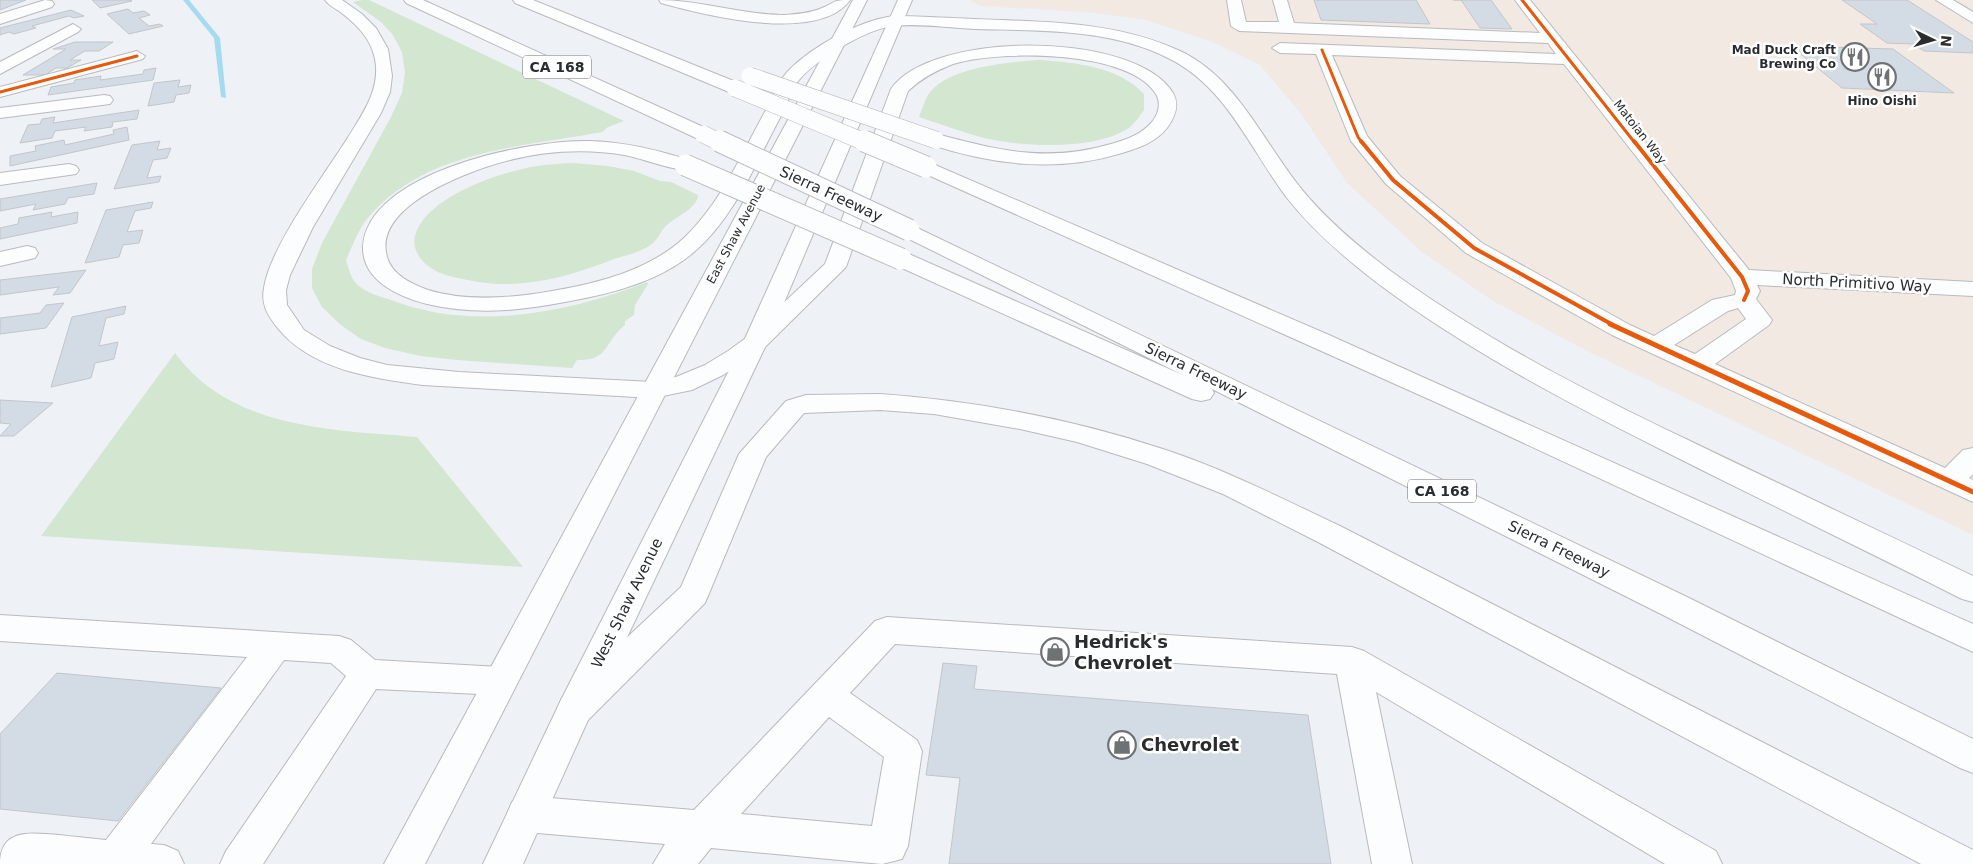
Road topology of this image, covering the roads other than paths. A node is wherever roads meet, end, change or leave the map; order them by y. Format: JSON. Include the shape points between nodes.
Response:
{"nodes":[{"id":1,"x":332,"y":0,"type":"edge"},
{"id":2,"x":411,"y":0,"type":"edge"},
{"id":3,"x":520,"y":0,"type":"edge"},
{"id":4,"x":666,"y":0,"type":"edge"},
{"id":5,"x":842,"y":0,"type":"edge"},
{"id":6,"x":860,"y":0,"type":"edge"},
{"id":7,"x":905,"y":0,"type":"edge"},
{"id":8,"x":1234,"y":0,"type":"edge"},
{"id":9,"x":1280,"y":0,"type":"edge"},
{"id":10,"x":1522,"y":0,"type":"edge"},
{"id":11,"x":1944,"y":0,"type":"edge"},
{"id":12,"x":47,"y":4,"type":"dead end"},
{"id":13,"x":1973,"y":18,"type":"edge"},
{"id":14,"x":0,"y":19,"type":"edge"},
{"id":15,"x":568,"y":19,"type":"junction"},
{"id":16,"x":895,"y":21,"type":"junction"},
{"id":17,"x":1288,"y":27,"type":"junction"},
{"id":18,"x":72,"y":28,"type":"dead end"},
{"id":19,"x":1552,"y":38,"type":"junction"},
{"id":20,"x":838,"y":43,"type":"junction"},
{"id":21,"x":1280,"y":48,"type":"dead end"},
{"id":22,"x":1322,"y":50,"type":"junction"},
{"id":23,"x":138,"y":56,"type":"dead end"},
{"id":24,"x":1568,"y":59,"type":"junction"},
{"id":25,"x":719,"y":64,"type":"dead end"},
{"id":26,"x":0,"y":69,"type":"edge"},
{"id":27,"x":739,"y":77,"type":"junction"},
{"id":28,"x":0,"y":92,"type":"edge"},
{"id":29,"x":104,"y":100,"type":"dead end"},
{"id":30,"x":0,"y":113,"type":"edge"},
{"id":31,"x":69,"y":170,"type":"dead end"},
{"id":32,"x":0,"y":179,"type":"edge"},
{"id":33,"x":27,"y":253,"type":"dead end"},
{"id":34,"x":0,"y":259,"type":"edge"},
{"id":35,"x":1743,"y":289,"type":"junction"},
{"id":36,"x":1973,"y":289,"type":"edge"},
{"id":37,"x":755,"y":343,"type":"junction"},
{"id":38,"x":1655,"y":346,"type":"junction"},
{"id":39,"x":1697,"y":366,"type":"junction"},
{"id":40,"x":653,"y":390,"type":"junction"},
{"id":41,"x":1973,"y":457,"type":"edge"},
{"id":42,"x":1961,"y":487,"type":"edge"},
{"id":43,"x":1973,"y":590,"type":"edge"},
{"id":44,"x":1675,"y":606,"type":"junction"},
{"id":45,"x":0,"y":628,"type":"edge"},
{"id":46,"x":1973,"y":639,"type":"edge"},
{"id":47,"x":276,"y":646,"type":"junction"},
{"id":48,"x":1352,"y":661,"type":"junction"},
{"id":49,"x":367,"y":674,"type":"junction"},
{"id":50,"x":500,"y":681,"type":"junction"},
{"id":51,"x":827,"y":696,"type":"junction"},
{"id":52,"x":575,"y":709,"type":"junction"},
{"id":53,"x":1973,"y":757,"type":"edge"},
{"id":54,"x":526,"y":814,"type":"junction"},
{"id":55,"x":702,"y":829,"type":"junction"},
{"id":56,"x":115,"y":860,"type":"junction"},
{"id":57,"x":15,"y":864,"type":"edge"},
{"id":58,"x":164,"y":864,"type":"edge"},
{"id":59,"x":240,"y":864,"type":"edge"},
{"id":60,"x":404,"y":864,"type":"edge"},
{"id":61,"x":503,"y":864,"type":"edge"},
{"id":62,"x":673,"y":864,"type":"edge"},
{"id":63,"x":1392,"y":864,"type":"edge"},
{"id":64,"x":1702,"y":864,"type":"edge"},
{"id":65,"x":1960,"y":864,"type":"edge"}],
"edges":[{"from":1,"to":40,"type":"main road","via":[[363,23],[375,39],[382,58],[383,82],[372,111],[278,274],[274,291],[277,310],[287,325],[325,353],[380,372],[444,379]]},
{"from":2,"to":44,"type":"main road","name":"Sierra Freeway","number":"CA 168","bridge":true,"via":[[909,230]]},
{"from":3,"to":15,"type":"main road"},
{"from":4,"to":5,"type":"main road","via":[[738,16],[792,18],[820,15],[833,10]]},
{"from":6,"to":20,"type":"main road","name":"East Shaw Avenue"},
{"from":7,"to":16,"type":"main road"},
{"from":8,"to":17,"type":"main road","via":[[1239,26]]},
{"from":9,"to":17,"type":"main road"},
{"from":10,"to":19,"type":"main road","name":"Matoian Way"},
{"from":11,"to":13,"type":"main road"},
{"from":12,"to":14,"type":"main road"},
{"from":15,"to":25,"type":"main road","via":[[634,32]]},
{"from":15,"to":27,"type":"main road"},
{"from":16,"to":20,"type":"main road","via":[[864,28]]},
{"from":16,"to":37,"type":"main road"},
{"from":16,"to":43,"type":"main road","via":[[1082,30],[1127,38],[1181,57],[1215,82],[1292,191],[1322,225],[1363,261],[1438,315],[1512,360],[1630,423]]},
{"from":17,"to":19,"type":"main road"},
{"from":18,"to":26,"type":"main road"},
{"from":19,"to":24,"type":"main road","name":"Matoian Way"},
{"from":20,"to":40,"type":"main road","name":"East Shaw Avenue"},
{"from":20,"to":44,"type":"main road","bridge":true,"via":[[795,74],[718,211],[690,246],[665,262],[588,290],[539,301],[498,304],[440,300],[408,291],[383,274],[375,259],[377,232],[397,206],[436,180],[482,162],[536,150],[585,146],[641,151],[685,165],[778,207],[901,259]]},
{"from":21,"to":22,"type":"main road"},
{"from":22,"to":24,"type":"main road"},
{"from":22,"to":38,"type":"main road","via":[[1358,137],[1393,180],[1474,248]]},
{"from":23,"to":28,"type":"main road"},
{"from":24,"to":35,"type":"main road","name":"Matoian Way"},
{"from":27,"to":37,"type":"main road","bridge":true,"via":[[936,140],[979,153],[1033,159],[1079,157],[1118,149],[1149,135],[1161,124],[1168,106],[1164,92],[1146,75],[1113,61],[1082,54],[1031,50],[986,53],[952,59],[918,72],[900,89],[835,267]]},
{"from":27,"to":46,"type":"main road","bridge":true,"via":[[926,167],[1169,272]]},
{"from":29,"to":30,"type":"main road"},
{"from":31,"to":32,"type":"main road"},
{"from":33,"to":34,"type":"main road"},
{"from":35,"to":36,"type":"main road","name":"North Primitivo Way"},
{"from":35,"to":38,"type":"main road","name":"North Primitivo Way"},
{"from":35,"to":39,"type":"main road","name":"Matoian Way","via":[[1760,320]]},
{"from":37,"to":40,"type":"main road","via":[[714,370],[683,384]]},
{"from":37,"to":52,"type":"main road","name":"West Shaw Avenue"},
{"from":38,"to":39,"type":"main road"},
{"from":39,"to":42,"type":"main road"},
{"from":40,"to":50,"type":"main road","name":"East Shaw Avenue"},
{"from":41,"to":42,"type":"main road"},
{"from":44,"to":53,"type":"main road","name":"Sierra Freeway","number":"CA 168"},
{"from":45,"to":47,"type":"main road"},
{"from":47,"to":49,"type":"main road","via":[[339,650]]},
{"from":47,"to":56,"type":"main road"},
{"from":48,"to":51,"type":"main road","via":[[887,630]]},
{"from":48,"to":63,"type":"main road"},
{"from":48,"to":64,"type":"main road"},
{"from":49,"to":50,"type":"main road"},
{"from":49,"to":59,"type":"main road"},
{"from":50,"to":60,"type":"main road"},
{"from":51,"to":55,"type":"main road"},
{"from":51,"to":55,"type":"main road","via":[[904,751],[888,846]]},
{"from":52,"to":54,"type":"main road","name":"West Shaw Avenue"},
{"from":52,"to":65,"type":"main road","via":[[694,594],[753,454],[795,407],[830,401],[934,406],[1082,434],[1157,457],[1233,486]]},
{"from":54,"to":55,"type":"main road"},
{"from":54,"to":61,"type":"main road","name":"West Shaw Avenue"},
{"from":55,"to":62,"type":"main road"},
{"from":56,"to":57,"type":"main road","via":[[25,851]]},
{"from":56,"to":58,"type":"main road"}]}
